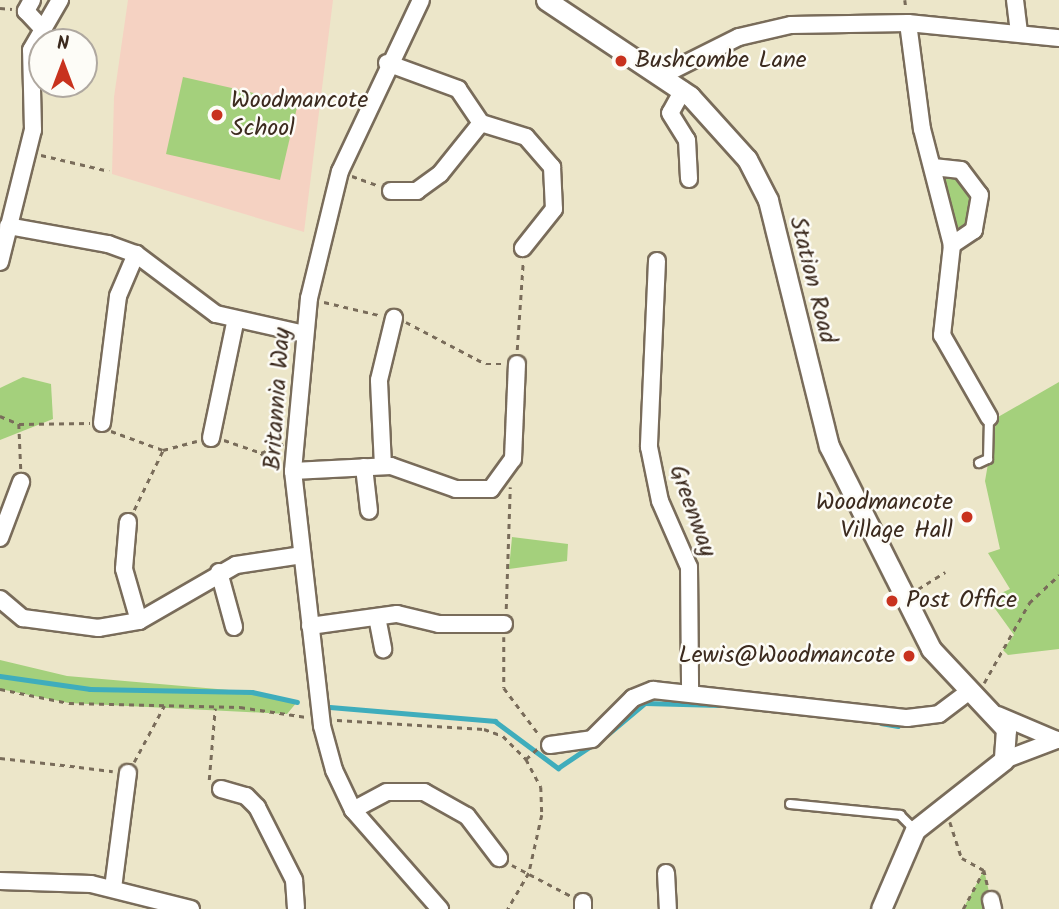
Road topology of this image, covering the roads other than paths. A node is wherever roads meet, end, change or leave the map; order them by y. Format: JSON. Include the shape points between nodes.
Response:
{"nodes":[{"id":1,"x":32,"y":0,"type":"edge"},
{"id":2,"x":60,"y":0,"type":"edge"},
{"id":3,"x":421,"y":0,"type":"edge"},
{"id":4,"x":546,"y":0,"type":"edge"},
{"id":5,"x":1015,"y":0,"type":"edge"},
{"id":6,"x":908,"y":23,"type":"junction"},
{"id":7,"x":41,"y":27,"type":"junction"},
{"id":8,"x":1019,"y":32,"type":"junction"},
{"id":9,"x":1059,"y":38,"type":"edge"},
{"id":10,"x":387,"y":63,"type":"junction"},
{"id":11,"x":663,"y":75,"type":"junction"},
{"id":12,"x":683,"y":90,"type":"junction"},
{"id":13,"x":481,"y":123,"type":"junction"},
{"id":14,"x":933,"y":167,"type":"junction"},
{"id":15,"x":689,"y":179,"type":"dead end"},
{"id":16,"x":391,"y":191,"type":"road end"},
{"id":17,"x":6,"y":234,"type":"junction"},
{"id":18,"x":952,"y":245,"type":"junction"},
{"id":19,"x":523,"y":248,"type":"road end"},
{"id":20,"x":136,"y":254,"type":"junction"},
{"id":21,"x":657,"y":261,"type":"dead end"},
{"id":22,"x":0,"y":262,"type":"edge"},
{"id":23,"x":394,"y":318,"type":"road end"},
{"id":24,"x":235,"y":323,"type":"junction"},
{"id":25,"x":305,"y":334,"type":"junction"},
{"id":26,"x":517,"y":364,"type":"road end"},
{"id":27,"x":989,"y":417,"type":"joint"},
{"id":28,"x":102,"y":423,"type":"road end"},
{"id":29,"x":211,"y":438,"type":"road end"},
{"id":30,"x":979,"y":463,"type":"dead end"},
{"id":31,"x":383,"y":466,"type":"junction"},
{"id":32,"x":364,"y":467,"type":"junction"},
{"id":33,"x":293,"y":471,"type":"junction"},
{"id":34,"x":21,"y":482,"type":"road end"},
{"id":35,"x":369,"y":510,"type":"dead end"},
{"id":36,"x":128,"y":522,"type":"road end"},
{"id":37,"x":0,"y":538,"type":"edge"},
{"id":38,"x":302,"y":555,"type":"junction"},
{"id":39,"x":219,"y":572,"type":"junction"},
{"id":40,"x":0,"y":598,"type":"edge"},
{"id":41,"x":377,"y":617,"type":"junction"},
{"id":42,"x":139,"y":621,"type":"junction"},
{"id":43,"x":504,"y":624,"type":"road end"},
{"id":44,"x":310,"y":626,"type":"junction"},
{"id":45,"x":234,"y":627,"type":"dead end"},
{"id":46,"x":383,"y":649,"type":"dead end"},
{"id":47,"x":690,"y":692,"type":"junction"},
{"id":48,"x":971,"y":693,"type":"junction"},
{"id":49,"x":998,"y":715,"type":"junction"},
{"id":50,"x":1058,"y":740,"type":"edge"},
{"id":51,"x":545,"y":746,"type":"road end"},
{"id":52,"x":1004,"y":760,"type":"junction"},
{"id":53,"x":128,"y":773,"type":"road end"},
{"id":54,"x":221,"y":789,"type":"road end"},
{"id":55,"x":790,"y":804,"type":"dead end"},
{"id":56,"x":353,"y":810,"type":"junction"},
{"id":57,"x":915,"y":830,"type":"junction"},
{"id":58,"x":499,"y":858,"type":"road end"},
{"id":59,"x":666,"y":873,"type":"dead end"},
{"id":60,"x":0,"y":881,"type":"edge"},
{"id":61,"x":113,"y":888,"type":"junction"},
{"id":62,"x":191,"y":909,"type":"edge"},
{"id":63,"x":293,"y":909,"type":"edge"},
{"id":64,"x":440,"y":909,"type":"edge"},
{"id":65,"x":668,"y":909,"type":"edge"},
{"id":66,"x":881,"y":909,"type":"edge"}],
"edges":[{"from":1,"to":7,"type":"street","via":[[26,12]]},
{"from":2,"to":7,"type":"street"},
{"from":3,"to":10,"type":"street","name":"Britannia Way"},
{"from":4,"to":11,"type":"street","name":"Station Road"},
{"from":5,"to":8,"type":"street"},
{"from":6,"to":8,"type":"street"},
{"from":6,"to":11,"type":"street","via":[[762,30]]},
{"from":6,"to":14,"type":"street"},
{"from":7,"to":17,"type":"street","via":[[31,50],[34,111]]},
{"from":8,"to":9,"type":"street"},
{"from":10,"to":13,"type":"street","via":[[458,89]]},
{"from":10,"to":25,"type":"street","name":"Britannia Way","via":[[340,171],[309,298]]},
{"from":11,"to":12,"type":"street","name":"Station Road"},
{"from":12,"to":15,"type":"street","via":[[670,113],[687,140]]},
{"from":12,"to":48,"type":"street","name":"Station Road","via":[[721,124],[768,200],[829,446],[931,649]]},
{"from":13,"to":16,"type":"street","via":[[440,174],[417,191]]},
{"from":13,"to":19,"type":"street","via":[[526,137],[552,167],[554,209]]},
{"from":14,"to":18,"type":"street"},
{"from":14,"to":18,"type":"street","via":[[961,170],[980,195],[978,222]]},
{"from":17,"to":20,"type":"street"},
{"from":17,"to":22,"type":"street"},
{"from":18,"to":27,"type":"street","via":[[942,335]]},
{"from":20,"to":24,"type":"street","via":[[198,304]]},
{"from":20,"to":28,"type":"street","via":[[118,296]]},
{"from":21,"to":47,"type":"street","name":"Greenway","via":[[649,447],[660,501],[689,567]]},
{"from":23,"to":31,"type":"street","via":[[379,380]]},
{"from":24,"to":25,"type":"street"},
{"from":24,"to":29,"type":"street"},
{"from":25,"to":33,"type":"street","name":"Britannia Way"},
{"from":26,"to":31,"type":"street","via":[[518,433],[504,479],[477,491]]},
{"from":27,"to":30,"type":"lane","via":[[988,459]]},
{"from":31,"to":32,"type":"street"},
{"from":32,"to":33,"type":"street"},
{"from":32,"to":35,"type":"street"},
{"from":33,"to":38,"type":"street","name":"Britannia Way"},
{"from":34,"to":37,"type":"street"},
{"from":36,"to":42,"type":"street","via":[[124,569]]},
{"from":38,"to":39,"type":"street"},
{"from":38,"to":44,"type":"street","name":"Britannia Way"},
{"from":39,"to":42,"type":"street"},
{"from":39,"to":45,"type":"street"},
{"from":40,"to":42,"type":"street","via":[[32,620],[98,628]]},
{"from":41,"to":43,"type":"street"},
{"from":41,"to":44,"type":"street"},
{"from":41,"to":46,"type":"street"},
{"from":44,"to":56,"type":"street","name":"Britannia Way","via":[[322,726]]},
{"from":47,"to":48,"type":"street","via":[[907,718],[939,714]]},
{"from":47,"to":51,"type":"street","via":[[638,694],[592,739]]},
{"from":48,"to":49,"type":"street","name":"Station Road"},
{"from":49,"to":50,"type":"street"},
{"from":49,"to":52,"type":"street","via":[[1009,746]]},
{"from":50,"to":52,"type":"street"},
{"from":52,"to":57,"type":"street","via":[[943,803]]},
{"from":53,"to":61,"type":"street"},
{"from":54,"to":63,"type":"street","via":[[241,793],[257,807],[294,880]]},
{"from":55,"to":57,"type":"lane","via":[[901,815]]},
{"from":56,"to":58,"type":"street","via":[[387,792],[424,792],[467,816]]},
{"from":56,"to":64,"type":"street","name":"Britannia Way"},
{"from":57,"to":66,"type":"street"},
{"from":59,"to":65,"type":"street"},
{"from":60,"to":61,"type":"street"},
{"from":61,"to":62,"type":"street"}]}
